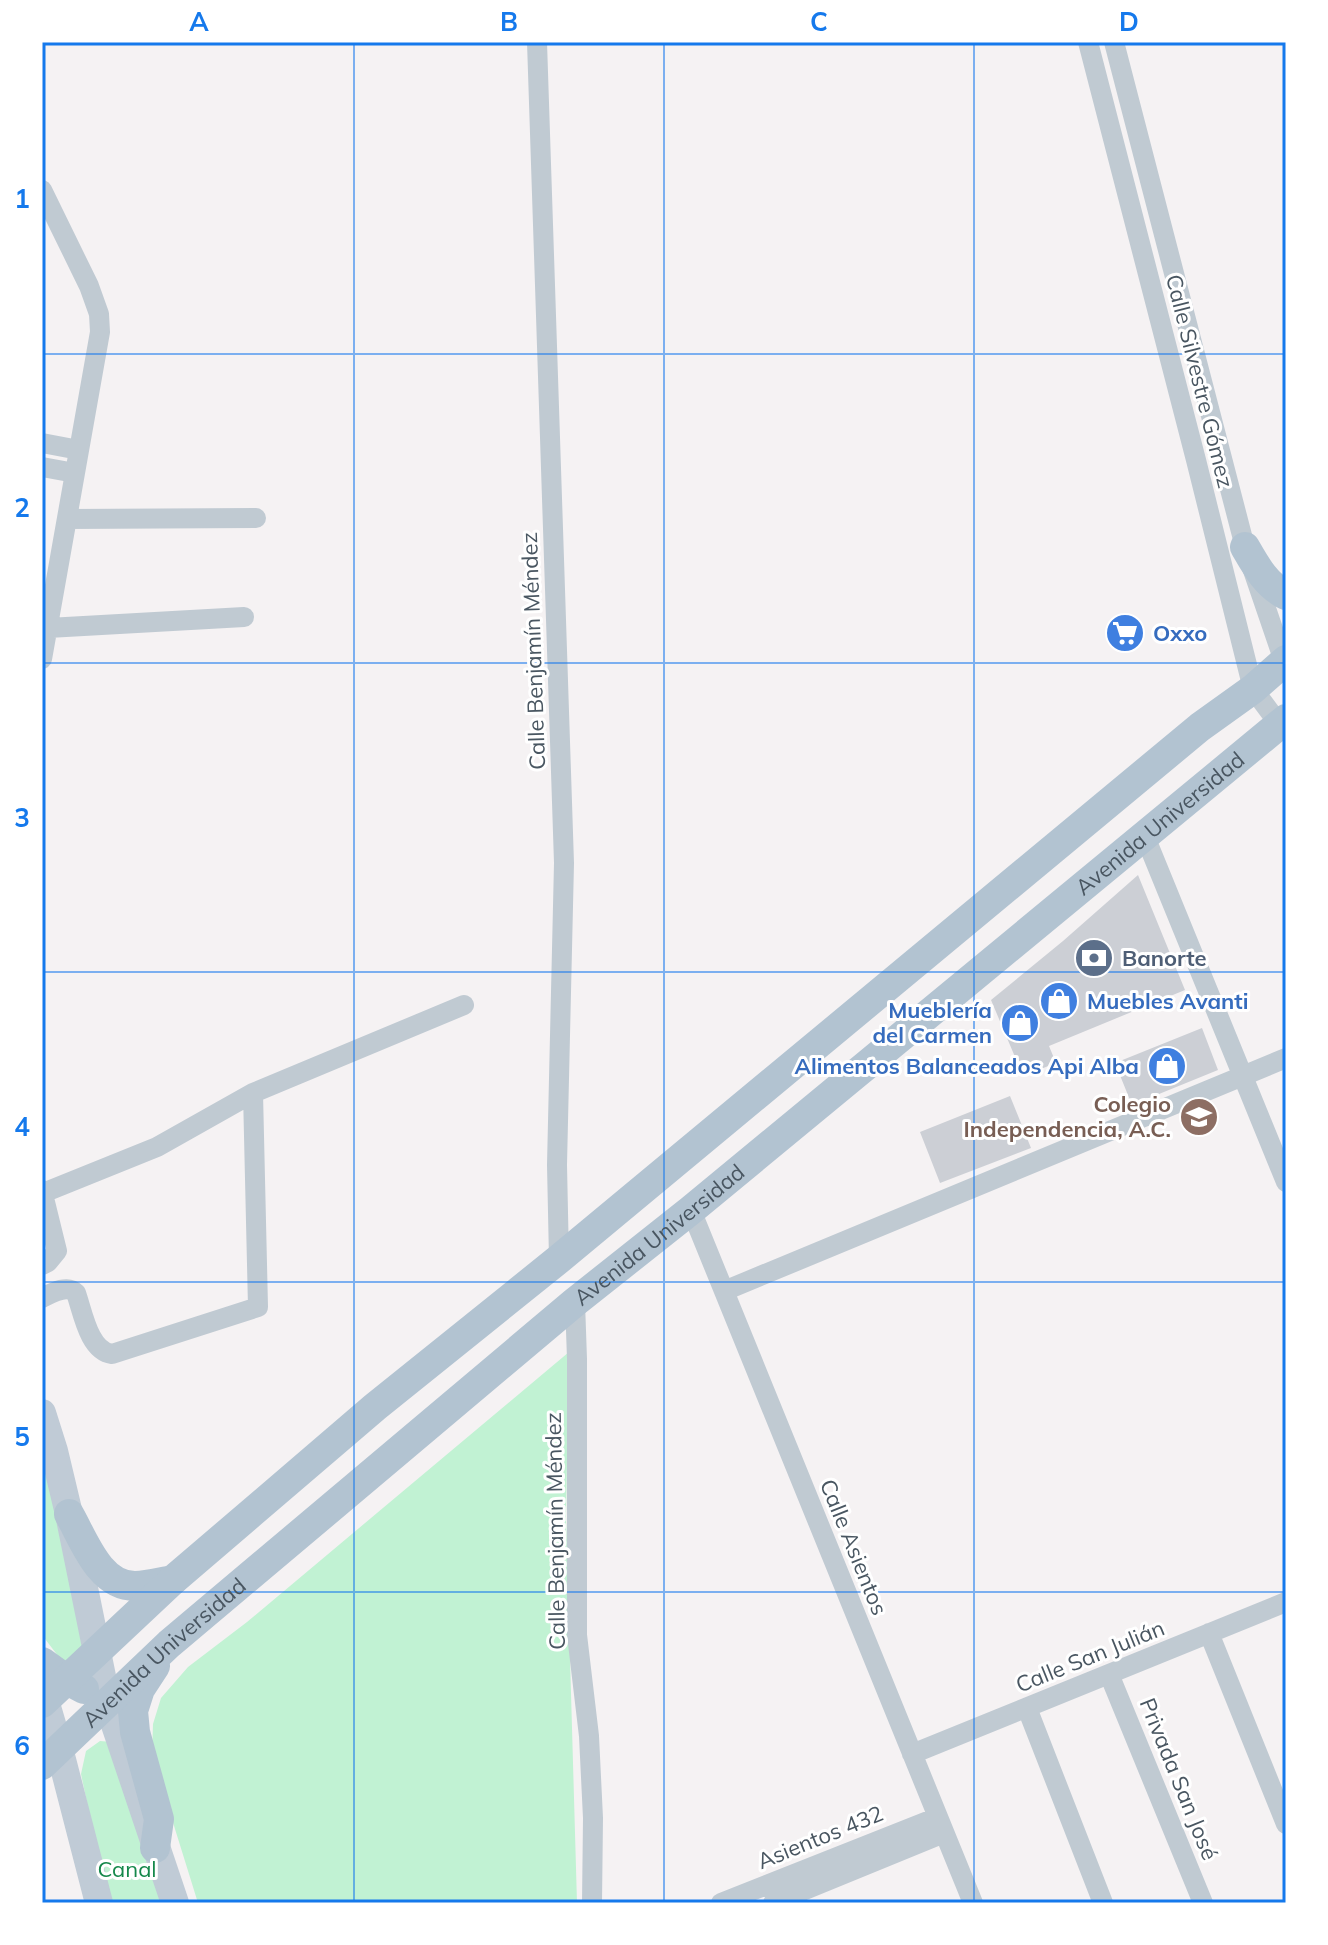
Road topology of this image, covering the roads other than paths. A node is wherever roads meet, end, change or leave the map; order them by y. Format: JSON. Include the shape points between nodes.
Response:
{"nodes":[{"id":1,"x":537,"y":42,"type":"edge"},
{"id":2,"x":1088,"y":42,"type":"edge"},
{"id":3,"x":1114,"y":42,"type":"edge"},
{"id":4,"x":42,"y":190,"type":"edge"},
{"id":5,"x":42,"y":443,"type":"edge"},
{"id":6,"x":79,"y":450,"type":"junction"},
{"id":7,"x":42,"y":467,"type":"edge"},
{"id":8,"x":75,"y":473,"type":"junction"},
{"id":9,"x":256,"y":518,"type":"dead end"},
{"id":10,"x":67,"y":519,"type":"junction"},
{"id":11,"x":1245,"y":547,"type":"junction"},
{"id":12,"x":1286,"y":595,"type":"edge"},
{"id":13,"x":244,"y":617,"type":"dead end"},
{"id":14,"x":48,"y":628,"type":"junction"},
{"id":15,"x":42,"y":659,"type":"edge"},
{"id":16,"x":1285,"y":663,"type":"edge"},
{"id":17,"x":1253,"y":689,"type":"junction"},
{"id":18,"x":1283,"y":722,"type":"edge"},
{"id":19,"x":1144,"y":834,"type":"junction"},
{"id":20,"x":464,"y":1005,"type":"dead end"},
{"id":21,"x":1286,"y":1058,"type":"edge"},
{"id":22,"x":1243,"y":1076,"type":"junction"},
{"id":23,"x":253,"y":1093,"type":"junction"},
{"id":24,"x":1286,"y":1182,"type":"edge"},
{"id":25,"x":42,"y":1192,"type":"edge"},
{"id":26,"x":691,"y":1210,"type":"junction"},
{"id":27,"x":50,"y":1258,"type":"edge"},
{"id":28,"x":559,"y":1259,"type":"junction"},
{"id":29,"x":724,"y":1291,"type":"junction"},
{"id":30,"x":42,"y":1298,"type":"edge"},
{"id":31,"x":575,"y":1302,"type":"junction"},
{"id":32,"x":42,"y":1413,"type":"edge"},
{"id":33,"x":69,"y":1514,"type":"junction"},
{"id":34,"x":173,"y":1580,"type":"junction"},
{"id":35,"x":1286,"y":1602,"type":"edge"},
{"id":36,"x":1209,"y":1633,"type":"junction"},
{"id":37,"x":169,"y":1644,"type":"junction"},
{"id":38,"x":96,"y":1652,"type":"junction"},
{"id":39,"x":42,"y":1662,"type":"edge"},
{"id":40,"x":1109,"y":1674,"type":"junction"},
{"id":41,"x":49,"y":1693,"type":"edge"},
{"id":42,"x":107,"y":1701,"type":"junction"},
{"id":43,"x":1027,"y":1708,"type":"junction"},
{"id":44,"x":912,"y":1754,"type":"junction"},
{"id":45,"x":51,"y":1756,"type":"edge"},
{"id":46,"x":1286,"y":1824,"type":"edge"},
{"id":47,"x":941,"y":1825,"type":"junction"},
{"id":48,"x":889,"y":1846,"type":"junction"},
{"id":49,"x":155,"y":1848,"type":"junction"},
{"id":50,"x":756,"y":1897,"type":"edge"},
{"id":51,"x":99,"y":1903,"type":"edge"},
{"id":52,"x":175,"y":1903,"type":"edge"},
{"id":53,"x":592,"y":1903,"type":"edge"},
{"id":54,"x":721,"y":1903,"type":"edge"},
{"id":55,"x":773,"y":1903,"type":"edge"},
{"id":56,"x":973,"y":1903,"type":"edge"},
{"id":57,"x":1103,"y":1903,"type":"edge"},
{"id":58,"x":1203,"y":1903,"type":"edge"}],
"edges":[{"from":1,"to":28,"type":"street","name":"Calle Benjamín Méndez","via":[[564,863]]},
{"from":2,"to":17,"type":"street","name":"Calle Silvestre Gómez"},
{"from":3,"to":11,"type":"street","name":"Calle Silvestre Gómez"},
{"from":4,"to":6,"type":"street","via":[[99,314]]},
{"from":5,"to":6,"type":"street"},
{"from":6,"to":8,"type":"street"},
{"from":7,"to":8,"type":"street"},
{"from":8,"to":10,"type":"street"},
{"from":9,"to":10,"type":"street"},
{"from":10,"to":14,"type":"street"},
{"from":11,"to":12,"type":"main road","via":[[1263,577]]},
{"from":11,"to":16,"type":"street","name":"Calle Silvestre Gómez"},
{"from":13,"to":14,"type":"street"},
{"from":14,"to":15,"type":"street"},
{"from":16,"to":17,"type":"main road","name":"Avenida Universidad"},
{"from":17,"to":18,"type":"street","name":"Calle Silvestre Gómez"},
{"from":17,"to":28,"type":"main road","name":"Avenida Universidad","via":[[1200,727]]},
{"from":18,"to":19,"type":"main road","name":"Avenida Universidad"},
{"from":19,"to":22,"type":"street"},
{"from":19,"to":26,"type":"main road","name":"Avenida Universidad"},
{"from":20,"to":23,"type":"street"},
{"from":21,"to":22,"type":"street"},
{"from":22,"to":24,"type":"street"},
{"from":22,"to":29,"type":"street"},
{"from":23,"to":25,"type":"street","via":[[157,1147]]},
{"from":23,"to":30,"type":"street","via":[[258,1307],[112,1354],[93,1342],[76,1293],[64,1289]]},
{"from":25,"to":27,"type":"street"},
{"from":26,"to":29,"type":"street","name":"Calle Asientos"},
{"from":26,"to":31,"type":"main road","name":"Avenida Universidad"},
{"from":28,"to":34,"type":"main road","name":"Avenida Universidad"},
{"from":29,"to":44,"type":"street","name":"Calle Asientos"},
{"from":31,"to":37,"type":"main road","name":"Avenida Universidad"},
{"from":31,"to":53,"type":"street","name":"Calle Benjamín Méndez","via":[[577,1635],[589,1736]]},
{"from":32,"to":33,"type":"main road"},
{"from":33,"to":34,"type":"main road","via":[[113,1581],[133,1586]]},
{"from":33,"to":38,"type":"main road"},
{"from":34,"to":38,"type":"main road","name":"Avenida Universidad"},
{"from":35,"to":36,"type":"street","name":"Calle San Julián"},
{"from":36,"to":40,"type":"street","name":"Calle San Julián"},
{"from":36,"to":46,"type":"street"},
{"from":37,"to":42,"type":"main road","name":"Avenida Universidad"},
{"from":37,"to":49,"type":"main road","via":[[140,1689],[133,1711],[159,1819]]},
{"from":38,"to":41,"type":"main road","name":"Avenida Universidad"},
{"from":38,"to":42,"type":"main road"},
{"from":39,"to":41,"type":"main road"},
{"from":40,"to":43,"type":"street","name":"Calle San Julián"},
{"from":40,"to":58,"type":"street","name":"Privada San José"},
{"from":41,"to":42,"type":"main road"},
{"from":41,"to":45,"type":"main road"},
{"from":42,"to":45,"type":"main road","name":"Avenida Universidad"},
{"from":42,"to":49,"type":"main road"},
{"from":43,"to":44,"type":"street","name":"Calle San Julián"},
{"from":43,"to":57,"type":"street"},
{"from":44,"to":47,"type":"street","name":"Calle Asientos"},
{"from":45,"to":51,"type":"main road"},
{"from":47,"to":48,"type":"street","name":"Asientos 432"},
{"from":47,"to":56,"type":"street","name":"Calle Asientos"},
{"from":48,"to":50,"type":"street","name":"Asientos 432"},
{"from":48,"to":55,"type":"street","name":"Asientos 432"},
{"from":49,"to":52,"type":"main road"},
{"from":50,"to":54,"type":"street","name":"Asientos 432"}]}
